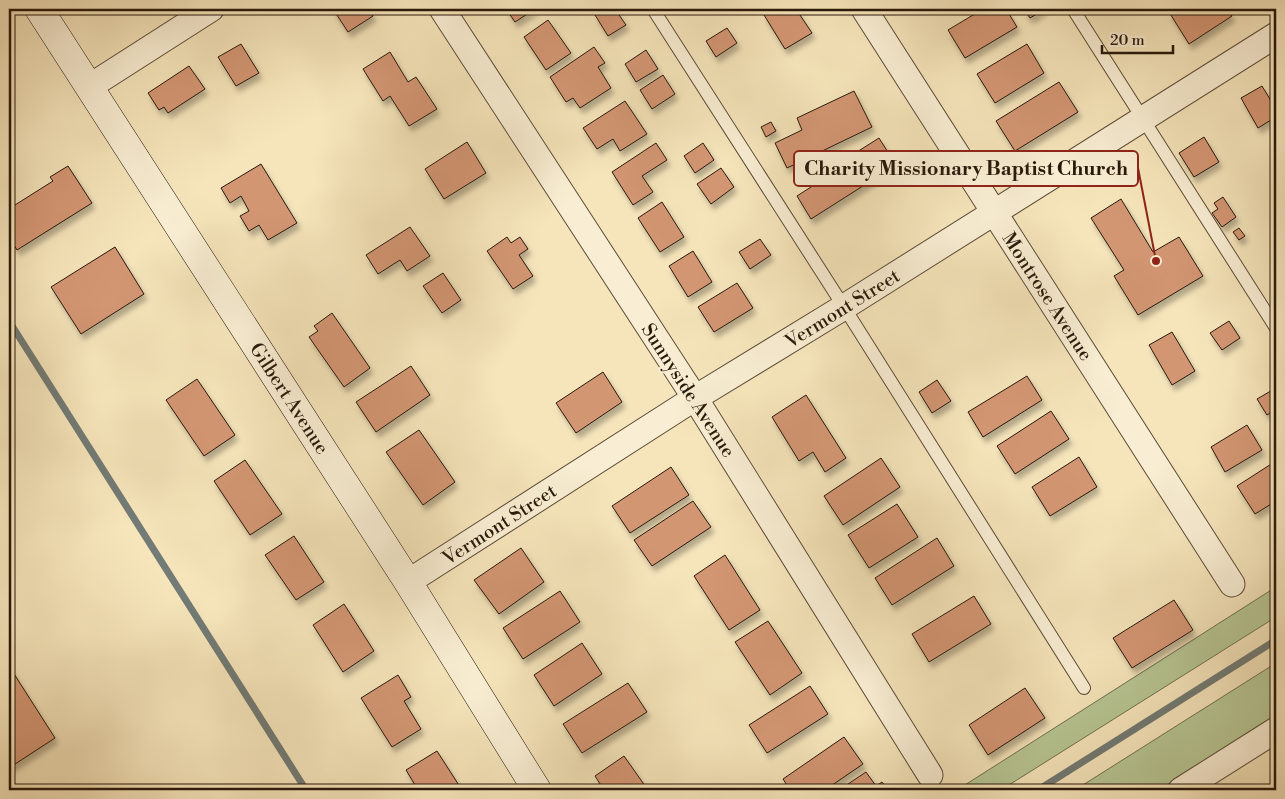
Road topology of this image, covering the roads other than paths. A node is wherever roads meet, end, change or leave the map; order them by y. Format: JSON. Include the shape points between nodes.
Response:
{"nodes":[{"id":1,"x":39,"y":9,"type":"edge"},
{"id":2,"x":211,"y":9,"type":"edge"},
{"id":3,"x":442,"y":9,"type":"edge"},
{"id":4,"x":653,"y":9,"type":"edge"},
{"id":5,"x":864,"y":9,"type":"edge"},
{"id":6,"x":1073,"y":9,"type":"edge"},
{"id":7,"x":1276,"y":35,"type":"edge"},
{"id":8,"x":89,"y":87,"type":"junction"},
{"id":9,"x":1143,"y":119,"type":"junction"},
{"id":10,"x":995,"y":212,"type":"junction"},
{"id":11,"x":844,"y":307,"type":"junction"},
{"id":12,"x":1276,"y":328,"type":"edge"},
{"id":13,"x":695,"y":398,"type":"junction"},
{"id":14,"x":408,"y":582,"type":"junction"},
{"id":15,"x":1232,"y":584,"type":"dead end"},
{"id":16,"x":1084,"y":688,"type":"dead end"},
{"id":17,"x":1276,"y":730,"type":"edge"},
{"id":18,"x":930,"y":775,"type":"dead end"},
{"id":19,"x":537,"y":790,"type":"edge"},
{"id":20,"x":1181,"y":790,"type":"edge"}],
"edges":[{"from":1,"to":8,"type":"street","name":"Gilbert Avenue"},
{"from":2,"to":8,"type":"street"},
{"from":3,"to":13,"type":"street","name":"Sunnyside Avenue"},
{"from":4,"to":11,"type":"lane"},
{"from":5,"to":10,"type":"street","name":"Montrose Avenue"},
{"from":6,"to":9,"type":"lane"},
{"from":7,"to":9,"type":"street","name":"Vermont Street"},
{"from":8,"to":14,"type":"street","name":"Gilbert Avenue"},
{"from":9,"to":10,"type":"street","name":"Vermont Street"},
{"from":9,"to":12,"type":"lane"},
{"from":10,"to":11,"type":"street","name":"Vermont Street"},
{"from":10,"to":15,"type":"street","name":"Montrose Avenue"},
{"from":11,"to":13,"type":"street","name":"Vermont Street"},
{"from":11,"to":16,"type":"lane"},
{"from":13,"to":14,"type":"street","name":"Vermont Street"},
{"from":13,"to":18,"type":"street","name":"Sunnyside Avenue"},
{"from":14,"to":19,"type":"street","name":"Gilbert Avenue"},
{"from":17,"to":20,"type":"street"}]}
